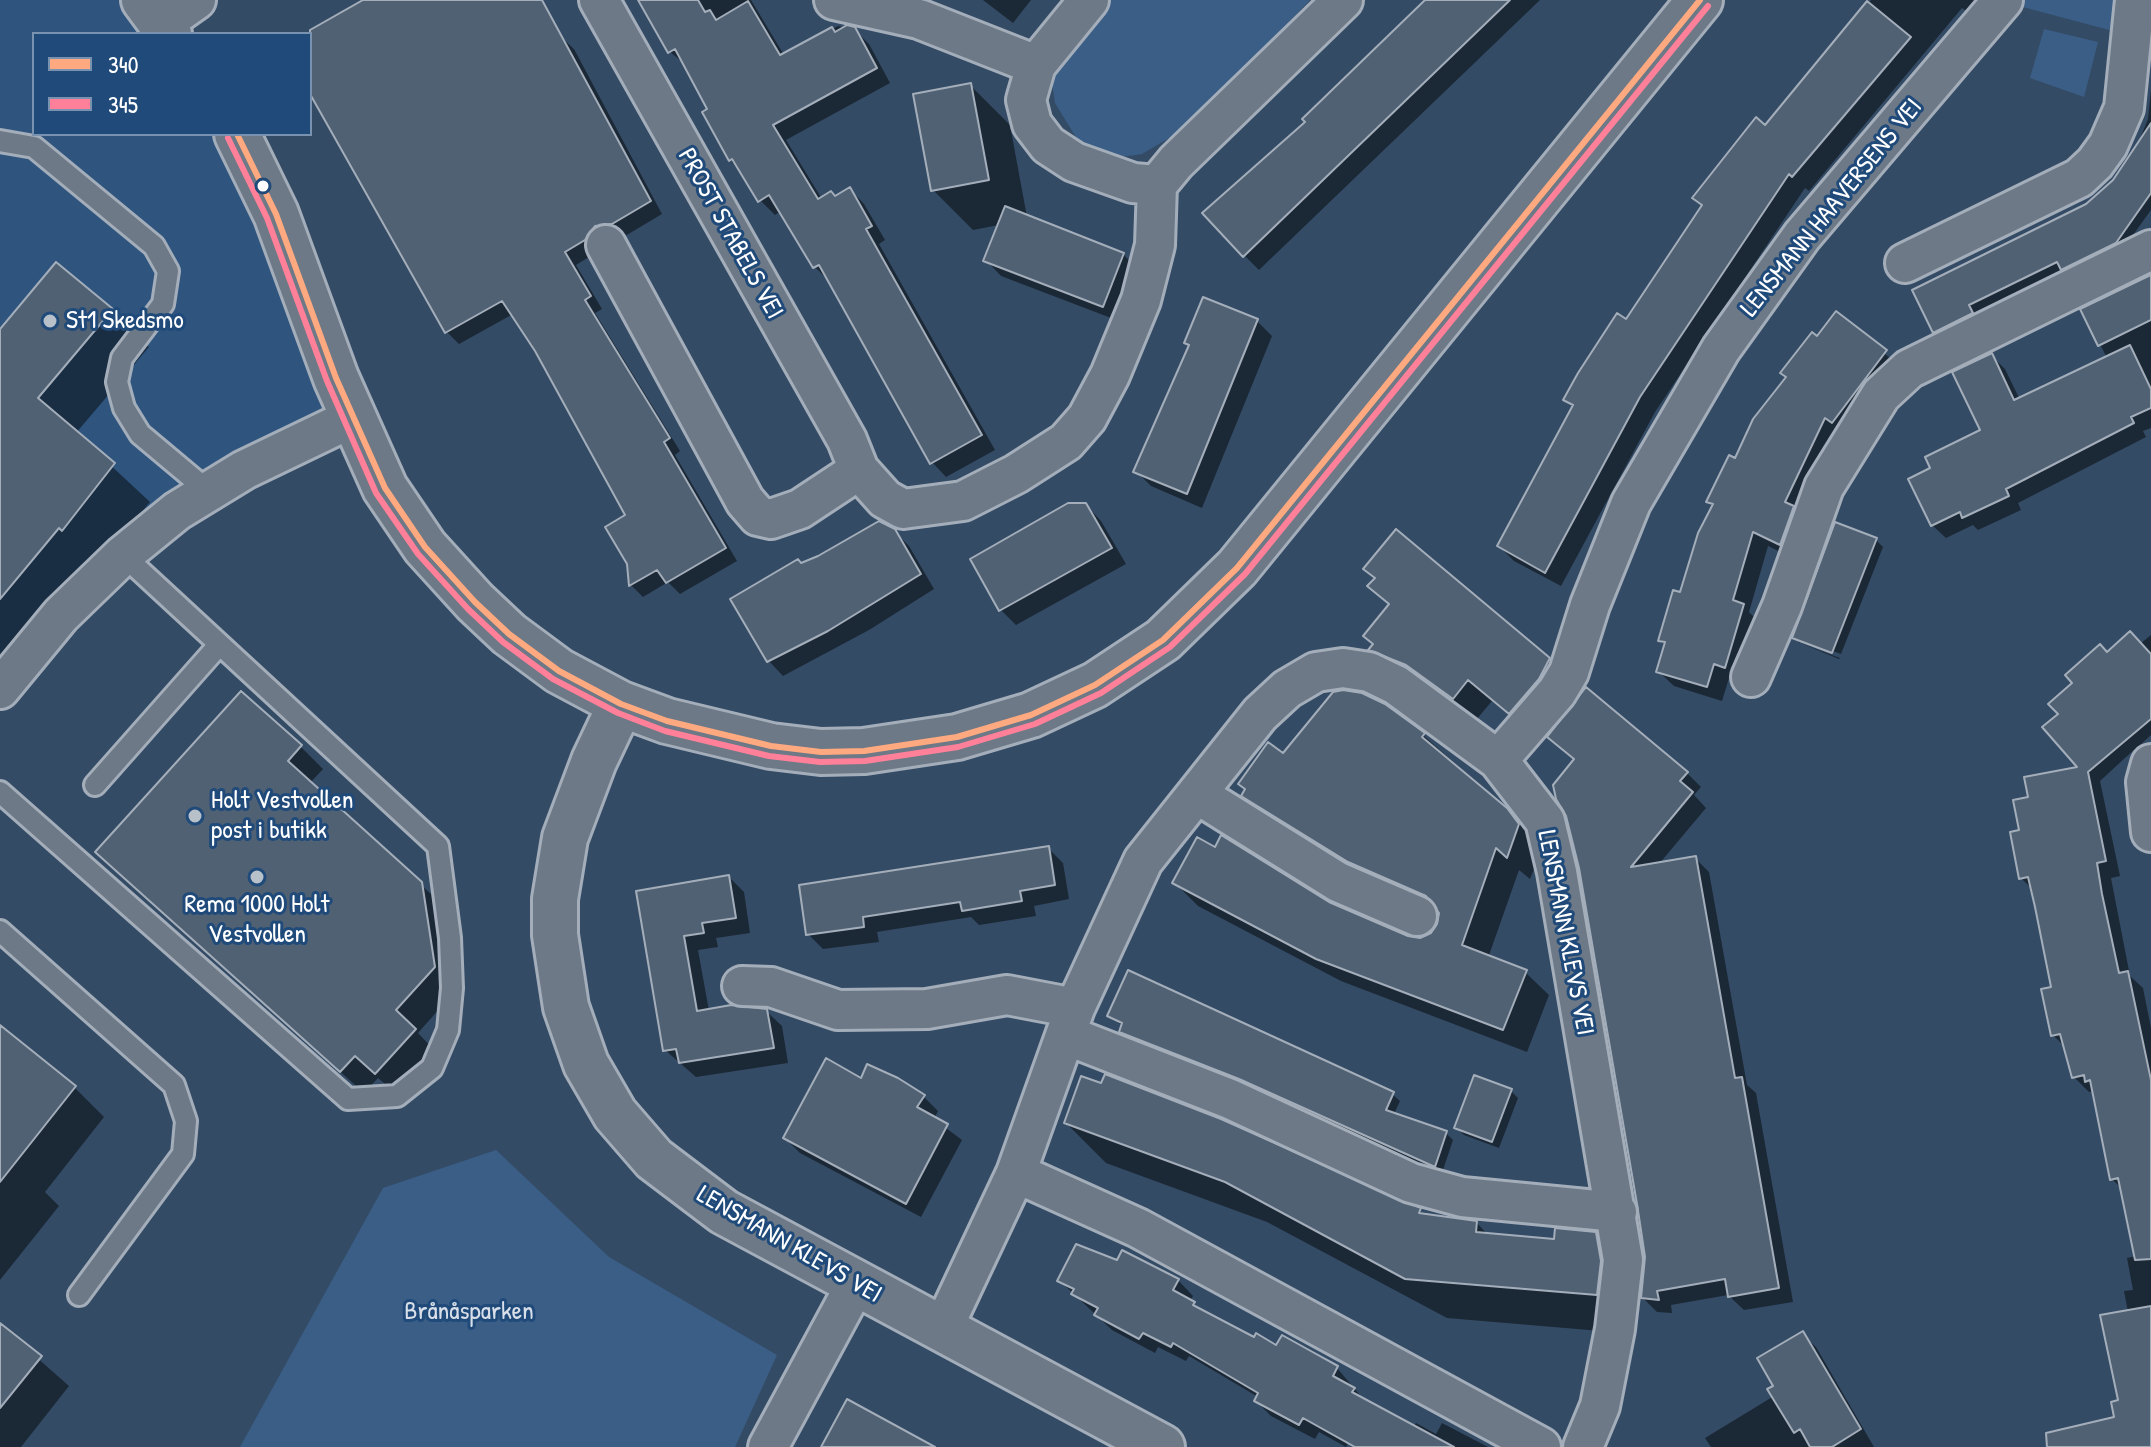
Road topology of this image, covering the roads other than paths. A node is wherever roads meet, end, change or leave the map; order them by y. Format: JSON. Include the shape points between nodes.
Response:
{"nodes":[{"id":1,"x":599,"y":0,"type":"edge"},
{"id":2,"x":834,"y":0,"type":"edge"},
{"id":3,"x":1089,"y":0,"type":"edge"},
{"id":4,"x":1343,"y":0,"type":"edge"},
{"id":5,"x":1700,"y":0,"type":"edge"},
{"id":6,"x":2003,"y":0,"type":"edge"},
{"id":7,"x":2135,"y":0,"type":"edge"},
{"id":8,"x":1036,"y":65,"type":"junction"},
{"id":9,"x":238,"y":136,"type":"edge"},
{"id":10,"x":0,"y":141,"type":"edge"},
{"id":11,"x":1157,"y":185,"type":"junction"},
{"id":12,"x":606,"y":245,"type":"dead end"},
{"id":13,"x":2151,"y":250,"type":"edge"},
{"id":14,"x":1905,"y":263,"type":"dead end"},
{"id":15,"x":352,"y":418,"type":"junction"},
{"id":16,"x":859,"y":470,"type":"junction"},
{"id":17,"x":208,"y":491,"type":"junction"},
{"id":18,"x":123,"y":555,"type":"junction"},
{"id":19,"x":219,"y":645,"type":"junction"},
{"id":20,"x":1751,"y":677,"type":"dead end"},
{"id":21,"x":0,"y":689,"type":"edge"},
{"id":22,"x":621,"y":704,"type":"junction"},
{"id":23,"x":1498,"y":760,"type":"junction"},
{"id":24,"x":2151,"y":764,"type":"edge"},
{"id":25,"x":95,"y":785,"type":"dead end"},
{"id":26,"x":0,"y":792,"type":"edge"},
{"id":27,"x":1197,"y":794,"type":"junction"},
{"id":28,"x":2151,"y":832,"type":"edge"},
{"id":29,"x":1417,"y":916,"type":"dead end"},
{"id":30,"x":0,"y":931,"type":"edge"},
{"id":31,"x":742,"y":986,"type":"dead end"},
{"id":32,"x":1070,"y":1021,"type":"junction"},
{"id":33,"x":1016,"y":1173,"type":"junction"},
{"id":34,"x":1617,"y":1212,"type":"junction"},
{"id":35,"x":856,"y":1284,"type":"junction"},
{"id":36,"x":79,"y":1295,"type":"dead end"},
{"id":37,"x":942,"y":1330,"type":"junction"},
{"id":38,"x":768,"y":1447,"type":"edge"},
{"id":39,"x":1162,"y":1447,"type":"edge"},
{"id":40,"x":1541,"y":1447,"type":"edge"},
{"id":41,"x":1583,"y":1447,"type":"edge"}],
"edges":[{"from":1,"to":16,"type":"street","name":"PROST STABELS VEI","via":[[847,440]]},
{"from":2,"to":8,"type":"street","via":[[919,19]]},
{"from":3,"to":8,"type":"street"},
{"from":4,"to":11,"type":"street"},
{"from":5,"to":22,"type":"street","via":[[1237,568],[1163,640],[1127,666],[1065,701],[988,729],[864,751],[771,746]]},
{"from":6,"to":23,"type":"street","name":"LENSMANN HAAVERSENS VEI","via":[[1754,298],[1631,503],[1569,672]]},
{"from":7,"to":14,"type":"street","via":[[2124,108],[2095,163],[2079,178]]},
{"from":8,"to":11,"type":"street","via":[[1026,100],[1032,124],[1048,145],[1074,162],[1133,183]]},
{"from":9,"to":15,"type":"street","via":[[276,214]]},
{"from":10,"to":17,"type":"lane","via":[[34,147],[154,246],[168,271],[163,304],[122,358],[117,382],[124,408],[140,434]]},
{"from":11,"to":16,"type":"street","name":"PROST STABELS VEI","via":[[1155,245],[1141,300],[1110,375],[1087,418],[1066,442],[963,501],[930,507],[903,509],[885,499]]},
{"from":12,"to":16,"type":"street","via":[[745,501],[758,516],[771,519],[800,509]]},
{"from":13,"to":20,"type":"street","via":[[1935,354],[1881,395],[1824,487]]},
{"from":15,"to":17,"type":"street"},
{"from":15,"to":22,"type":"street","via":[[403,516],[475,602],[559,671]]},
{"from":17,"to":18,"type":"street"},
{"from":18,"to":19,"type":"lane"},
{"from":18,"to":21,"type":"street","via":[[61,615]]},
{"from":19,"to":25,"type":"lane"},
{"from":19,"to":26,"type":"lane","via":[[438,846],[450,938],[448,1030],[432,1068],[397,1096],[348,1099]]},
{"from":22,"to":35,"type":"street","name":"LENSMANN KLEVS VEI","via":[[565,838],[555,899],[559,968],[580,1051],[599,1090],[630,1133],[684,1184],[766,1237]]},
{"from":23,"to":27,"type":"street","name":"LENSMANN KLEVS VEI","via":[[1396,685],[1369,672],[1343,668],[1316,672],[1287,689],[1252,723]]},
{"from":23,"to":34,"type":"street","name":"LENSMANN KLEVS VEI","via":[[1545,821]]},
{"from":24,"to":28,"type":"street","via":[[2146,782]]},
{"from":27,"to":29,"type":"street","via":[[1338,882]]},
{"from":27,"to":32,"type":"street","name":"LENSMANN KLEVS VEI","via":[[1143,861]]},
{"from":30,"to":36,"type":"lane","via":[[174,1085],[186,1121],[183,1154]]},
{"from":31,"to":32,"type":"street","via":[[771,987],[838,1010],[927,1009],[1007,995]]},
{"from":32,"to":33,"type":"street","name":"LENSMANN KLEVS VEI"},
{"from":32,"to":34,"type":"street","via":[[1411,1183],[1462,1197]]},
{"from":33,"to":37,"type":"street","name":"LENSMANN KLEVS VEI"},
{"from":33,"to":40,"type":"street","via":[[1138,1228]]},
{"from":34,"to":41,"type":"street","name":"LENSMANN KLEVS VEI","via":[[1622,1283],[1600,1406]]},
{"from":35,"to":37,"type":"street","name":"LENSMANN KLEVS VEI"},
{"from":35,"to":38,"type":"street"},
{"from":37,"to":39,"type":"street","name":"LENSMANN KLEVS VEI"}]}
